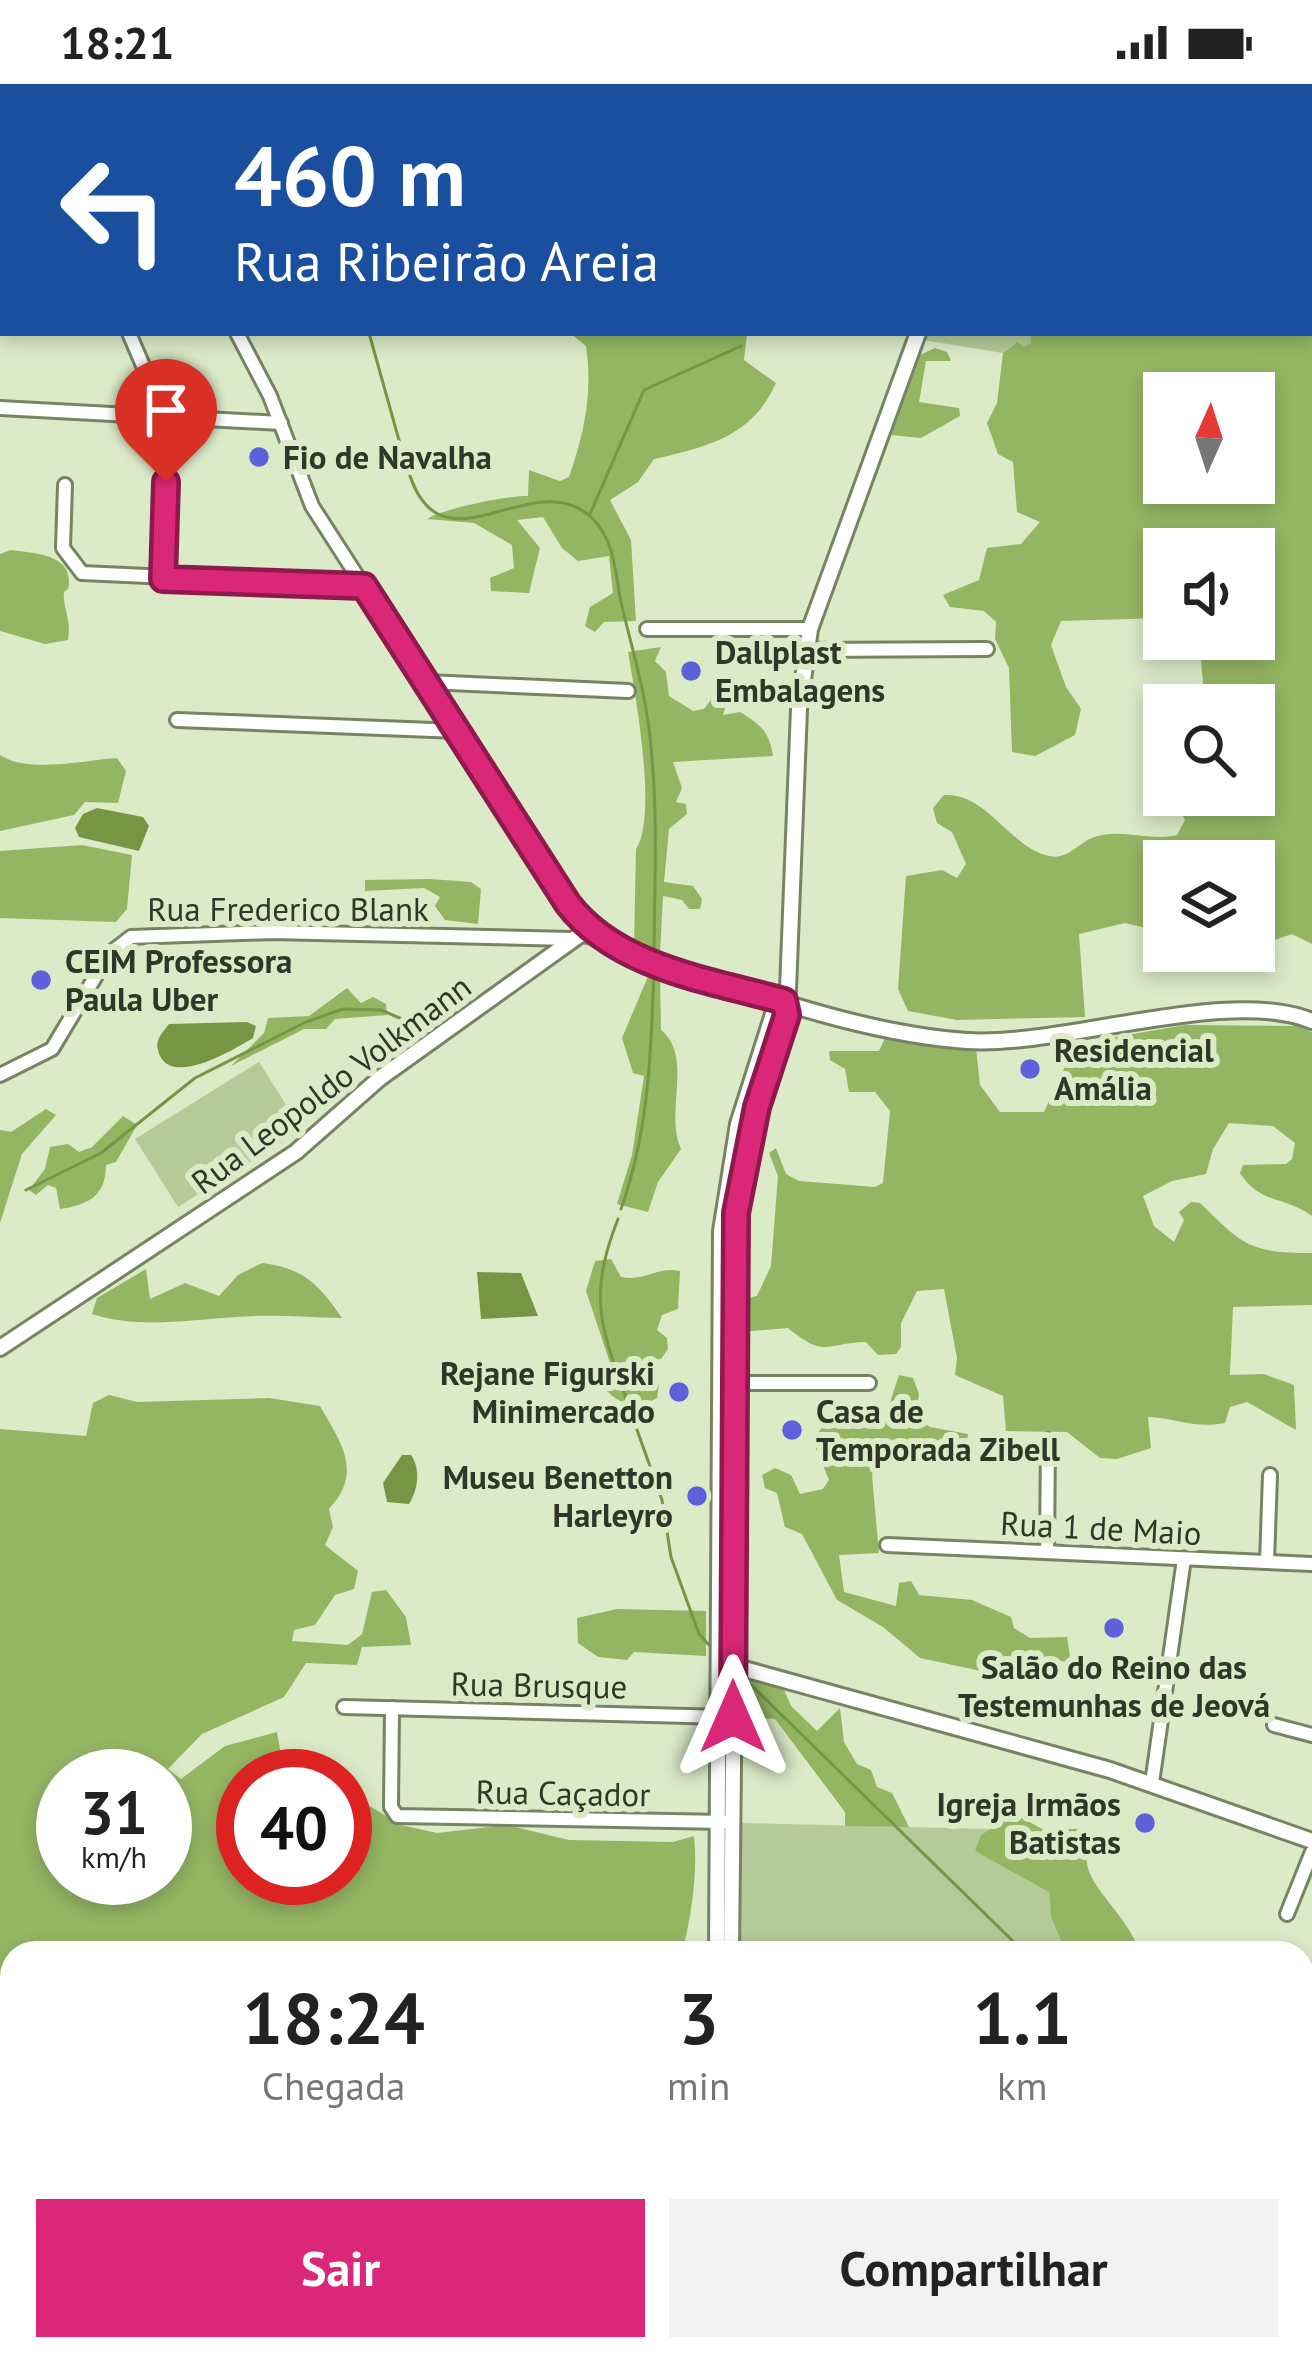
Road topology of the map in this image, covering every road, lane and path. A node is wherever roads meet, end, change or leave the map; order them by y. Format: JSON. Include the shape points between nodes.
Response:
{"nodes":[{"id":1,"x":130,"y":336,"type":"edge"},
{"id":2,"x":238,"y":336,"type":"edge"},
{"id":3,"x":917,"y":336,"type":"edge"},
{"id":4,"x":0,"y":408,"type":"edge"},
{"id":5,"x":165,"y":417,"type":"junction"},
{"id":6,"x":281,"y":423,"type":"junction"},
{"id":7,"x":166,"y":482,"type":"dead end"},
{"id":8,"x":65,"y":485,"type":"dead end"},
{"id":9,"x":163,"y":579,"type":"junction"},
{"id":10,"x":364,"y":586,"type":"junction"},
{"id":11,"x":647,"y":629,"type":"dead end"},
{"id":12,"x":810,"y":629,"type":"junction"},
{"id":13,"x":988,"y":649,"type":"dead end"},
{"id":14,"x":806,"y":650,"type":"junction"},
{"id":15,"x":427,"y":682,"type":"junction"},
{"id":16,"x":628,"y":691,"type":"dead end"},
{"id":17,"x":178,"y":720,"type":"dead end"},
{"id":18,"x":458,"y":731,"type":"junction"},
{"id":19,"x":598,"y":937,"type":"junction"},
{"id":20,"x":572,"y":939,"type":"junction"},
{"id":21,"x":784,"y":1001,"type":"junction"},
{"id":22,"x":1312,"y":1021,"type":"edge"},
{"id":23,"x":0,"y":1075,"type":"edge"},
{"id":24,"x":0,"y":1348,"type":"edge"},
{"id":25,"x":727,"y":1383,"type":"junction"},
{"id":26,"x":869,"y":1383,"type":"dead end"},
{"id":27,"x":1048,"y":1440,"type":"dead end"},
{"id":28,"x":1270,"y":1475,"type":"dead end"},
{"id":29,"x":887,"y":1545,"type":"dead end"},
{"id":30,"x":1047,"y":1552,"type":"junction"},
{"id":31,"x":1184,"y":1558,"type":"junction"},
{"id":32,"x":1267,"y":1562,"type":"junction"},
{"id":33,"x":1312,"y":1564,"type":"edge"},
{"id":34,"x":726,"y":1664,"type":"junction"},
{"id":35,"x":344,"y":1707,"type":"dead end"},
{"id":36,"x":392,"y":1708,"type":"junction"},
{"id":37,"x":725,"y":1717,"type":"junction"},
{"id":38,"x":1274,"y":1725,"type":"dead end"},
{"id":39,"x":1312,"y":1735,"type":"edge"},
{"id":40,"x":1152,"y":1783,"type":"junction"},
{"id":41,"x":725,"y":1822,"type":"junction"},
{"id":42,"x":1312,"y":1841,"type":"edge"},
{"id":43,"x":1312,"y":1852,"type":"edge"},
{"id":44,"x":1287,"y":1914,"type":"dead end"},
{"id":45,"x":718,"y":1941,"type":"edge"},
{"id":46,"x":730,"y":1941,"type":"edge"}],
"edges":[{"from":1,"to":5,"type":"street"},
{"from":2,"to":6,"type":"street"},
{"from":3,"to":12,"type":"street"},
{"from":4,"to":5,"type":"street"},
{"from":5,"to":6,"type":"street"},
{"from":6,"to":10,"type":"street","via":[[312,506]]},
{"from":7,"to":9,"type":"street"},
{"from":8,"to":9,"type":"street","via":[[63,548],[75,569]]},
{"from":9,"to":10,"type":"street"},
{"from":10,"to":15,"type":"street"},
{"from":11,"to":12,"type":"street"},
{"from":12,"to":14,"type":"street"},
{"from":13,"to":14,"type":"street"},
{"from":14,"to":21,"type":"street","via":[[794,950]]},
{"from":15,"to":16,"type":"street"},
{"from":15,"to":18,"type":"street"},
{"from":17,"to":18,"type":"street"},
{"from":18,"to":19,"type":"street","via":[[568,904]]},
{"from":19,"to":20,"type":"street"},
{"from":19,"to":21,"type":"street"},
{"from":20,"to":23,"type":"street","name":"Rua Frederico Blank","via":[[131,937],[109,954],[52,1049]]},
{"from":20,"to":24,"type":"street","name":"Rua Leopoldo Volkmann","via":[[380,1078],[296,1152]]},
{"from":21,"to":22,"type":"street","via":[[970,1041],[1228,1011]]},
{"from":21,"to":25,"type":"street","via":[[773,1011],[744,1102],[728,1232]]},
{"from":25,"to":26,"type":"street"},
{"from":25,"to":34,"type":"street"},
{"from":27,"to":30,"type":"street"},
{"from":28,"to":32,"type":"street"},
{"from":29,"to":30,"type":"street","name":"Rua 1 de Maio"},
{"from":30,"to":31,"type":"street","name":"Rua 1 de Maio"},
{"from":31,"to":32,"type":"street","name":"Rua 1 de Maio"},
{"from":31,"to":40,"type":"street"},
{"from":32,"to":33,"type":"street","name":"Rua 1 de Maio"},
{"from":34,"to":37,"type":"street"},
{"from":34,"to":40,"type":"street"},
{"from":35,"to":36,"type":"street","name":"Rua Brusque"},
{"from":36,"to":37,"type":"street","name":"Rua Brusque"},
{"from":36,"to":41,"type":"street","name":"Rua Caçador","via":[[394,1814]]},
{"from":37,"to":41,"type":"street"},
{"from":38,"to":39,"type":"street"},
{"from":40,"to":42,"type":"street"},
{"from":41,"to":45,"type":"street"},
{"from":41,"to":46,"type":"street"},
{"from":43,"to":44,"type":"street"}]}
